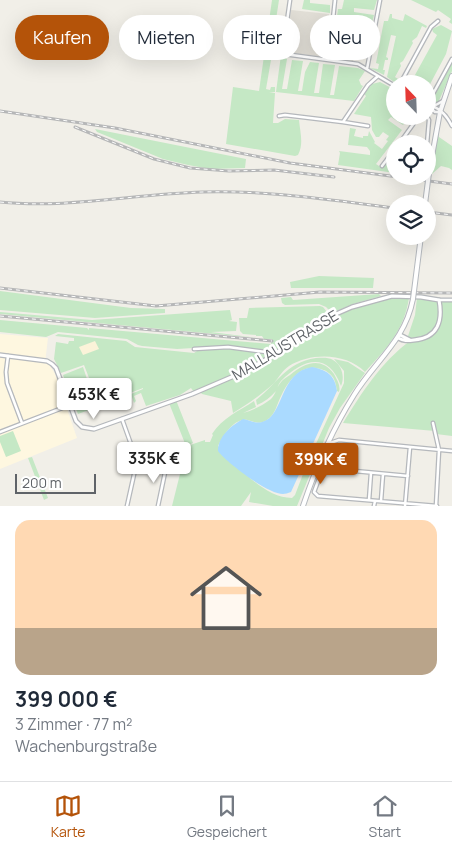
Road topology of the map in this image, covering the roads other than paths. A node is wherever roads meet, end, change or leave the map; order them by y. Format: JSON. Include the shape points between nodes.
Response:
{"nodes":[{"id":1,"x":290,"y":0,"type":"edge"},
{"id":2,"x":335,"y":0,"type":"edge"},
{"id":3,"x":380,"y":0,"type":"edge"},
{"id":4,"x":333,"y":15,"type":"edge"},
{"id":5,"x":377,"y":15,"type":"edge"},
{"id":6,"x":438,"y":21,"type":"dead end"},
{"id":7,"x":452,"y":59,"type":"edge"},
{"id":8,"x":369,"y":60,"type":"edge"},
{"id":9,"x":367,"y":69,"type":"junction"},
{"id":10,"x":405,"y":75,"type":"edge"},
{"id":11,"x":378,"y":76,"type":"junction"},
{"id":12,"x":452,"y":76,"type":"edge"},
{"id":13,"x":386,"y":81,"type":"edge"},
{"id":14,"x":436,"y":90,"type":"edge"},
{"id":15,"x":443,"y":100,"type":"junction"},
{"id":16,"x":436,"y":105,"type":"edge"},
{"id":17,"x":436,"y":108,"type":"edge"},
{"id":18,"x":436,"y":112,"type":"edge"},
{"id":19,"x":440,"y":112,"type":"junction"},
{"id":20,"x":279,"y":116,"type":"dead end"},
{"id":21,"x":343,"y":122,"type":"junction"},
{"id":22,"x":368,"y":126,"type":"dead end"},
{"id":23,"x":452,"y":126,"type":"edge"},
{"id":24,"x":386,"y":161,"type":"edge"},
{"id":25,"x":382,"y":166,"type":"dead end"},
{"id":26,"x":426,"y":195,"type":"edge"},
{"id":27,"x":420,"y":245,"type":"edge"},
{"id":28,"x":439,"y":300,"type":"junction"},
{"id":29,"x":452,"y":300,"type":"edge"},
{"id":30,"x":399,"y":336,"type":"junction"},
{"id":31,"x":194,"y":349,"type":"dead end"},
{"id":32,"x":0,"y":355,"type":"edge"},
{"id":33,"x":8,"y":356,"type":"junction"},
{"id":34,"x":272,"y":356,"type":"junction"},
{"id":35,"x":70,"y":405,"type":"junction"},
{"id":36,"x":122,"y":419,"type":"junction"},
{"id":37,"x":433,"y":423,"type":"dead end"},
{"id":38,"x":22,"y":424,"type":"junction"},
{"id":39,"x":0,"y":432,"type":"edge"},
{"id":40,"x":330,"y":437,"type":"junction"},
{"id":41,"x":339,"y":440,"type":"junction"},
{"id":42,"x":334,"y":441,"type":"junction"},
{"id":43,"x":327,"y":444,"type":"junction"},
{"id":44,"x":410,"y":447,"type":"junction"},
{"id":45,"x":439,"y":450,"type":"junction"},
{"id":46,"x":452,"y":450,"type":"edge"},
{"id":47,"x":136,"y":466,"type":"junction"},
{"id":48,"x":371,"y":473,"type":"junction"},
{"id":49,"x":383,"y":474,"type":"junction"},
{"id":50,"x":408,"y":476,"type":"junction"},
{"id":51,"x":369,"y":500,"type":"junction"},
{"id":52,"x":375,"y":501,"type":"junction"},
{"id":53,"x":381,"y":501,"type":"junction"},
{"id":54,"x":405,"y":505,"type":"edge"},
{"id":55,"x":127,"y":506,"type":"edge"},
{"id":56,"x":158,"y":506,"type":"edge"},
{"id":57,"x":303,"y":506,"type":"edge"},
{"id":58,"x":374,"y":506,"type":"edge"},
{"id":59,"x":436,"y":506,"type":"edge"}],
"edges":[{"from":1,"to":9,"type":"street","via":[[284,54],[358,64]]},
{"from":2,"to":4,"type":"street"},
{"from":3,"to":5,"type":"street"},
{"from":6,"to":10,"type":"street","via":[[431,27]]},
{"from":7,"to":14,"type":"street"},
{"from":8,"to":9,"type":"street"},
{"from":9,"to":11,"type":"street"},
{"from":11,"to":13,"type":"street"},
{"from":11,"to":21,"type":"street","via":[[368,85]]},
{"from":12,"to":15,"type":"main road"},
{"from":15,"to":16,"type":"street"},
{"from":15,"to":19,"type":"main road"},
{"from":17,"to":19,"type":"street"},
{"from":18,"to":19,"type":"street"},
{"from":19,"to":23,"type":"street","via":[[446,115]]},
{"from":19,"to":26,"type":"main road","bridge":true},
{"from":20,"to":21,"type":"street"},
{"from":21,"to":22,"type":"street"},
{"from":24,"to":25,"type":"street"},
{"from":27,"to":30,"type":"main road","bridge":true,"via":[[413,299]]},
{"from":28,"to":29,"type":"street"},
{"from":28,"to":30,"type":"street","via":[[440,316],[436,330],[428,337],[411,341],[403,341]]},
{"from":28,"to":34,"type":"street","name":"MALLAUSTRASSE","via":[[392,296],[352,307],[320,321]]},
{"from":30,"to":40,"type":"main road","via":[[355,393]]},
{"from":31,"to":34,"type":"street","via":[[228,347],[266,352]]},
{"from":32,"to":33,"type":"street","name":"MALLAUSTRASSE"},
{"from":33,"to":35,"type":"street","name":"MALLAUSTRASSE","via":[[52,364]]},
{"from":33,"to":38,"type":"street","via":[[7,383]]},
{"from":34,"to":36,"type":"street","name":"MALLAUSTRASSE","via":[[223,381]]},
{"from":35,"to":36,"type":"street","name":"MALLAUSTRASSE","via":[[78,423],[86,428]]},
{"from":35,"to":38,"type":"street"},
{"from":36,"to":47,"type":"street","via":[[136,456]]},
{"from":37,"to":45,"type":"street"},
{"from":38,"to":39,"type":"street"},
{"from":40,"to":41,"type":"street"},
{"from":40,"to":42,"type":"street"},
{"from":40,"to":43,"type":"main road"},
{"from":41,"to":42,"type":"street"},
{"from":41,"to":44,"type":"street"},
{"from":42,"to":43,"type":"street"},
{"from":43,"to":57,"type":"main road"},
{"from":44,"to":45,"type":"street"},
{"from":44,"to":50,"type":"street"},
{"from":45,"to":46,"type":"street"},
{"from":45,"to":59,"type":"street"},
{"from":47,"to":55,"type":"street"},
{"from":47,"to":56,"type":"street","via":[[157,460],[167,463]]},
{"from":48,"to":49,"type":"street"},
{"from":48,"to":51,"type":"street"},
{"from":48,"to":51,"type":"street","via":[[323,468],[314,488],[316,495]]},
{"from":49,"to":50,"type":"street"},
{"from":49,"to":53,"type":"street"},
{"from":50,"to":54,"type":"street"},
{"from":51,"to":52,"type":"street"},
{"from":52,"to":53,"type":"street"},
{"from":52,"to":58,"type":"street"},
{"from":53,"to":54,"type":"street"},
{"from":54,"to":59,"type":"street"}]}
